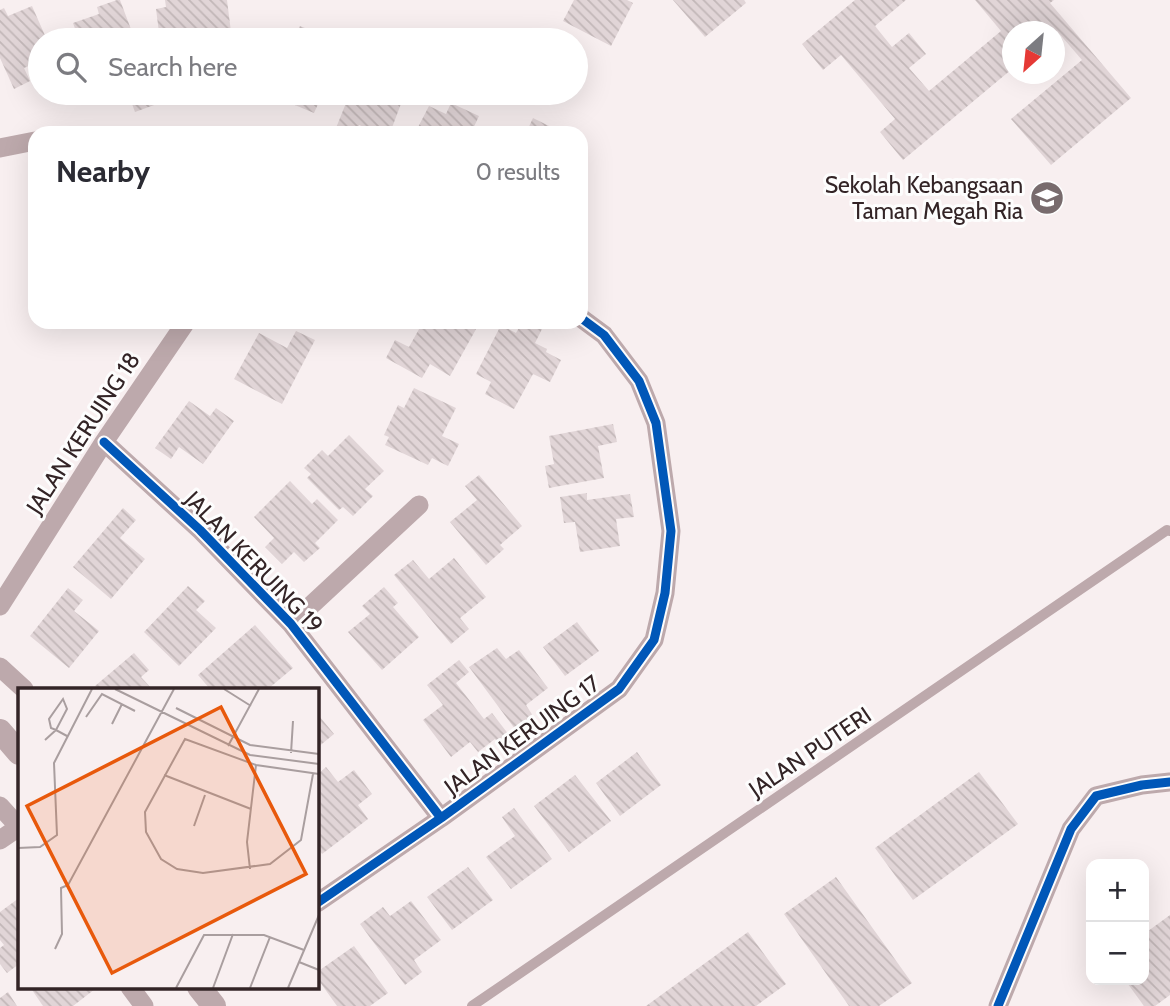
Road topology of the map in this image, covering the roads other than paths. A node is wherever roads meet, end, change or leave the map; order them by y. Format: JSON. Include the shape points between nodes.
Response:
{"nodes":[{"id":1,"x":28,"y":142,"type":"edge"},
{"id":2,"x":0,"y":148,"type":"edge"},
{"id":3,"x":588,"y":323,"type":"edge"},
{"id":4,"x":181,"y":329,"type":"edge"},
{"id":5,"x":104,"y":442,"type":"junction"},
{"id":6,"x":419,"y":505,"type":"dead end"},
{"id":7,"x":1170,"y":531,"type":"edge"},
{"id":8,"x":0,"y":606,"type":"edge"},
{"id":9,"x":291,"y":624,"type":"junction"},
{"id":10,"x":0,"y":667,"type":"edge"},
{"id":11,"x":23,"y":688,"type":"edge"},
{"id":12,"x":0,"y":731,"type":"edge"},
{"id":13,"x":18,"y":752,"type":"edge"},
{"id":14,"x":1170,"y":782,"type":"edge"},
{"id":15,"x":0,"y":806,"type":"edge"},
{"id":16,"x":441,"y":818,"type":"junction"},
{"id":17,"x":18,"y":826,"type":"edge"},
{"id":18,"x":18,"y":828,"type":"edge"},
{"id":19,"x":0,"y":840,"type":"edge"},
{"id":20,"x":318,"y":902,"type":"edge"},
{"id":21,"x":131,"y":988,"type":"edge"},
{"id":22,"x":200,"y":988,"type":"edge"},
{"id":23,"x":144,"y":1006,"type":"edge"},
{"id":24,"x":214,"y":1006,"type":"edge"},
{"id":25,"x":472,"y":1006,"type":"edge"},
{"id":26,"x":998,"y":1006,"type":"edge"}],
"edges":[{"from":1,"to":2,"type":"street"},
{"from":3,"to":16,"type":"street","name":"JALAN KERUING 17","via":[[604,335],[639,381],[656,423],[671,531],[665,593],[654,640],[619,689]]},
{"from":4,"to":5,"type":"street","name":"JALAN KERUING 18"},
{"from":5,"to":8,"type":"street","name":"JALAN KERUING 18"},
{"from":5,"to":9,"type":"street","name":"JALAN KERUING 19","via":[[200,530]]},
{"from":6,"to":9,"type":"street"},
{"from":7,"to":25,"type":"lane","name":"JALAN PUTERI"},
{"from":9,"to":16,"type":"street","name":"JALAN KERUING 19"},
{"from":10,"to":11,"type":"street"},
{"from":12,"to":13,"type":"street"},
{"from":14,"to":26,"type":"street","via":[[1096,796],[1071,829]]},
{"from":15,"to":17,"type":"street"},
{"from":16,"to":20,"type":"street","name":"JALAN KERUING 17"},
{"from":18,"to":19,"type":"street"},
{"from":21,"to":23,"type":"street"},
{"from":22,"to":24,"type":"street"}]}
